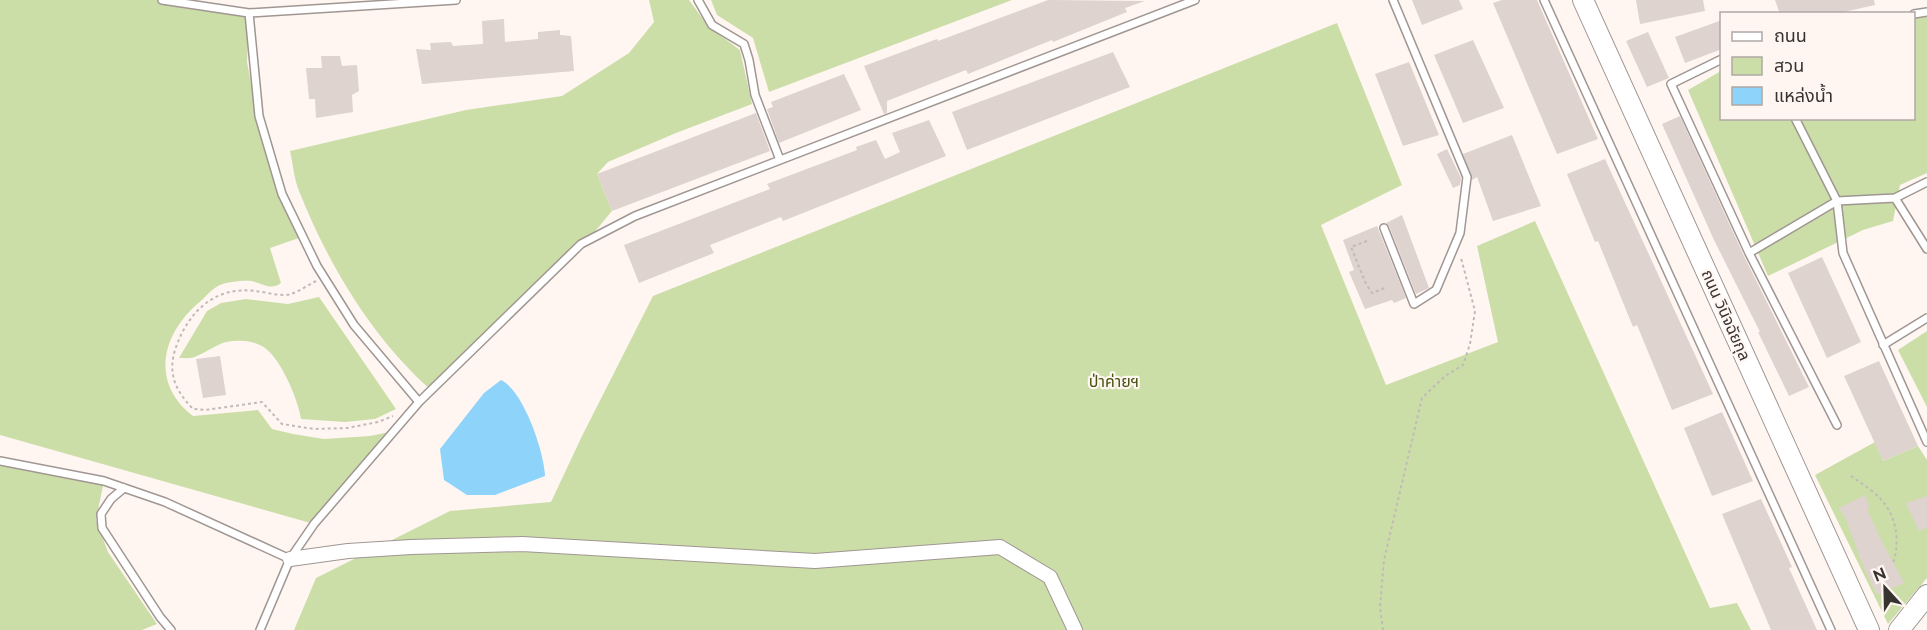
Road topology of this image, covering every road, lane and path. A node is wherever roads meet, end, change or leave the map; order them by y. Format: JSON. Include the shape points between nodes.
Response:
{"nodes":[{"id":1,"x":162,"y":0,"type":"edge"},
{"id":2,"x":456,"y":0,"type":"edge"},
{"id":3,"x":698,"y":0,"type":"edge"},
{"id":4,"x":1196,"y":0,"type":"edge"},
{"id":5,"x":1393,"y":0,"type":"edge"},
{"id":6,"x":1544,"y":0,"type":"edge"},
{"id":7,"x":1583,"y":0,"type":"edge"},
{"id":8,"x":249,"y":13,"type":"junction"},
{"id":9,"x":1720,"y":60,"type":"edge"},
{"id":10,"x":1795,"y":120,"type":"edge"},
{"id":11,"x":780,"y":160,"type":"junction"},
{"id":12,"x":1927,"y":182,"type":"edge"},
{"id":13,"x":1895,"y":198,"type":"junction"},
{"id":14,"x":1837,"y":201,"type":"junction"},
{"id":15,"x":1384,"y":228,"type":"dead end"},
{"id":16,"x":1461,"y":233,"type":"junction"},
{"id":17,"x":1367,"y":242,"type":"dead end"},
{"id":18,"x":1926,"y":245,"type":"edge"},
{"id":19,"x":1749,"y":253,"type":"junction"},
{"id":20,"x":324,"y":278,"type":"junction"},
{"id":21,"x":1387,"y":287,"type":"dead end"},
{"id":22,"x":1927,"y":318,"type":"edge"},
{"id":23,"x":1883,"y":345,"type":"junction"},
{"id":24,"x":419,"y":402,"type":"junction"},
{"id":25,"x":397,"y":415,"type":"dead end"},
{"id":26,"x":1838,"y":425,"type":"dead end"},
{"id":27,"x":1927,"y":442,"type":"edge"},
{"id":28,"x":0,"y":461,"type":"edge"},
{"id":29,"x":1851,"y":476,"type":"dead end"},
{"id":30,"x":124,"y":488,"type":"junction"},
{"id":31,"x":290,"y":559,"type":"junction"},
{"id":32,"x":1893,"y":563,"type":"dead end"},
{"id":33,"x":1927,"y":595,"type":"edge"},
{"id":34,"x":171,"y":630,"type":"edge"},
{"id":35,"x":260,"y":630,"type":"edge"},
{"id":36,"x":1075,"y":630,"type":"edge"},
{"id":37,"x":1383,"y":630,"type":"edge"},
{"id":38,"x":1831,"y":630,"type":"edge"},
{"id":39,"x":1869,"y":630,"type":"edge"},
{"id":40,"x":1899,"y":630,"type":"edge"}],
"edges":[{"from":1,"to":8,"type":"lane"},
{"from":2,"to":8,"type":"lane"},
{"from":3,"to":11,"type":"lane","via":[[712,25],[744,44],[755,95]]},
{"from":4,"to":11,"type":"lane"},
{"from":5,"to":16,"type":"lane","via":[[1467,177]]},
{"from":6,"to":38,"type":"lane"},
{"from":7,"to":39,"type":"street","name":"ถนน วินิจฉัยกุล"},
{"from":8,"to":20,"type":"lane","via":[[259,116],[282,194]]},
{"from":9,"to":19,"type":"lane","via":[[1671,84]]},
{"from":10,"to":14,"type":"lane"},
{"from":11,"to":24,"type":"lane","via":[[635,216],[581,244]]},
{"from":12,"to":13,"type":"lane"},
{"from":13,"to":14,"type":"lane"},
{"from":13,"to":18,"type":"lane"},
{"from":14,"to":19,"type":"lane"},
{"from":14,"to":23,"type":"lane","via":[[1843,253]]},
{"from":15,"to":16,"type":"lane","via":[[1414,304],[1436,290]]},
{"from":16,"to":37,"type":"path","via":[[1461,260],[1475,311],[1470,344],[1463,365],[1444,376],[1422,398],[1384,560],[1380,607]]},
{"from":17,"to":21,"type":"path","via":[[1351,247],[1366,284],[1372,293]]},
{"from":19,"to":26,"type":"lane"},
{"from":20,"to":24,"type":"lane","via":[[354,325]]},
{"from":20,"to":25,"type":"path","via":[[290,294],[252,290],[212,297],[189,321],[178,341],[172,359],[175,387],[193,409],[262,402],[282,424],[314,429],[347,428]]},
{"from":22,"to":23,"type":"lane"},
{"from":23,"to":27,"type":"lane"},
{"from":24,"to":31,"type":"lane","via":[[314,524]]},
{"from":28,"to":30,"type":"lane"},
{"from":29,"to":32,"type":"path","via":[[1884,502],[1890,513],[1897,552]]},
{"from":30,"to":31,"type":"lane","via":[[165,502]]},
{"from":30,"to":34,"type":"lane","via":[[101,514],[102,528]]},
{"from":31,"to":35,"type":"lane"},
{"from":31,"to":36,"type":"street","via":[[359,550],[522,544],[814,561],[1000,547],[1050,577]]},
{"from":33,"to":40,"type":"street"}]}
